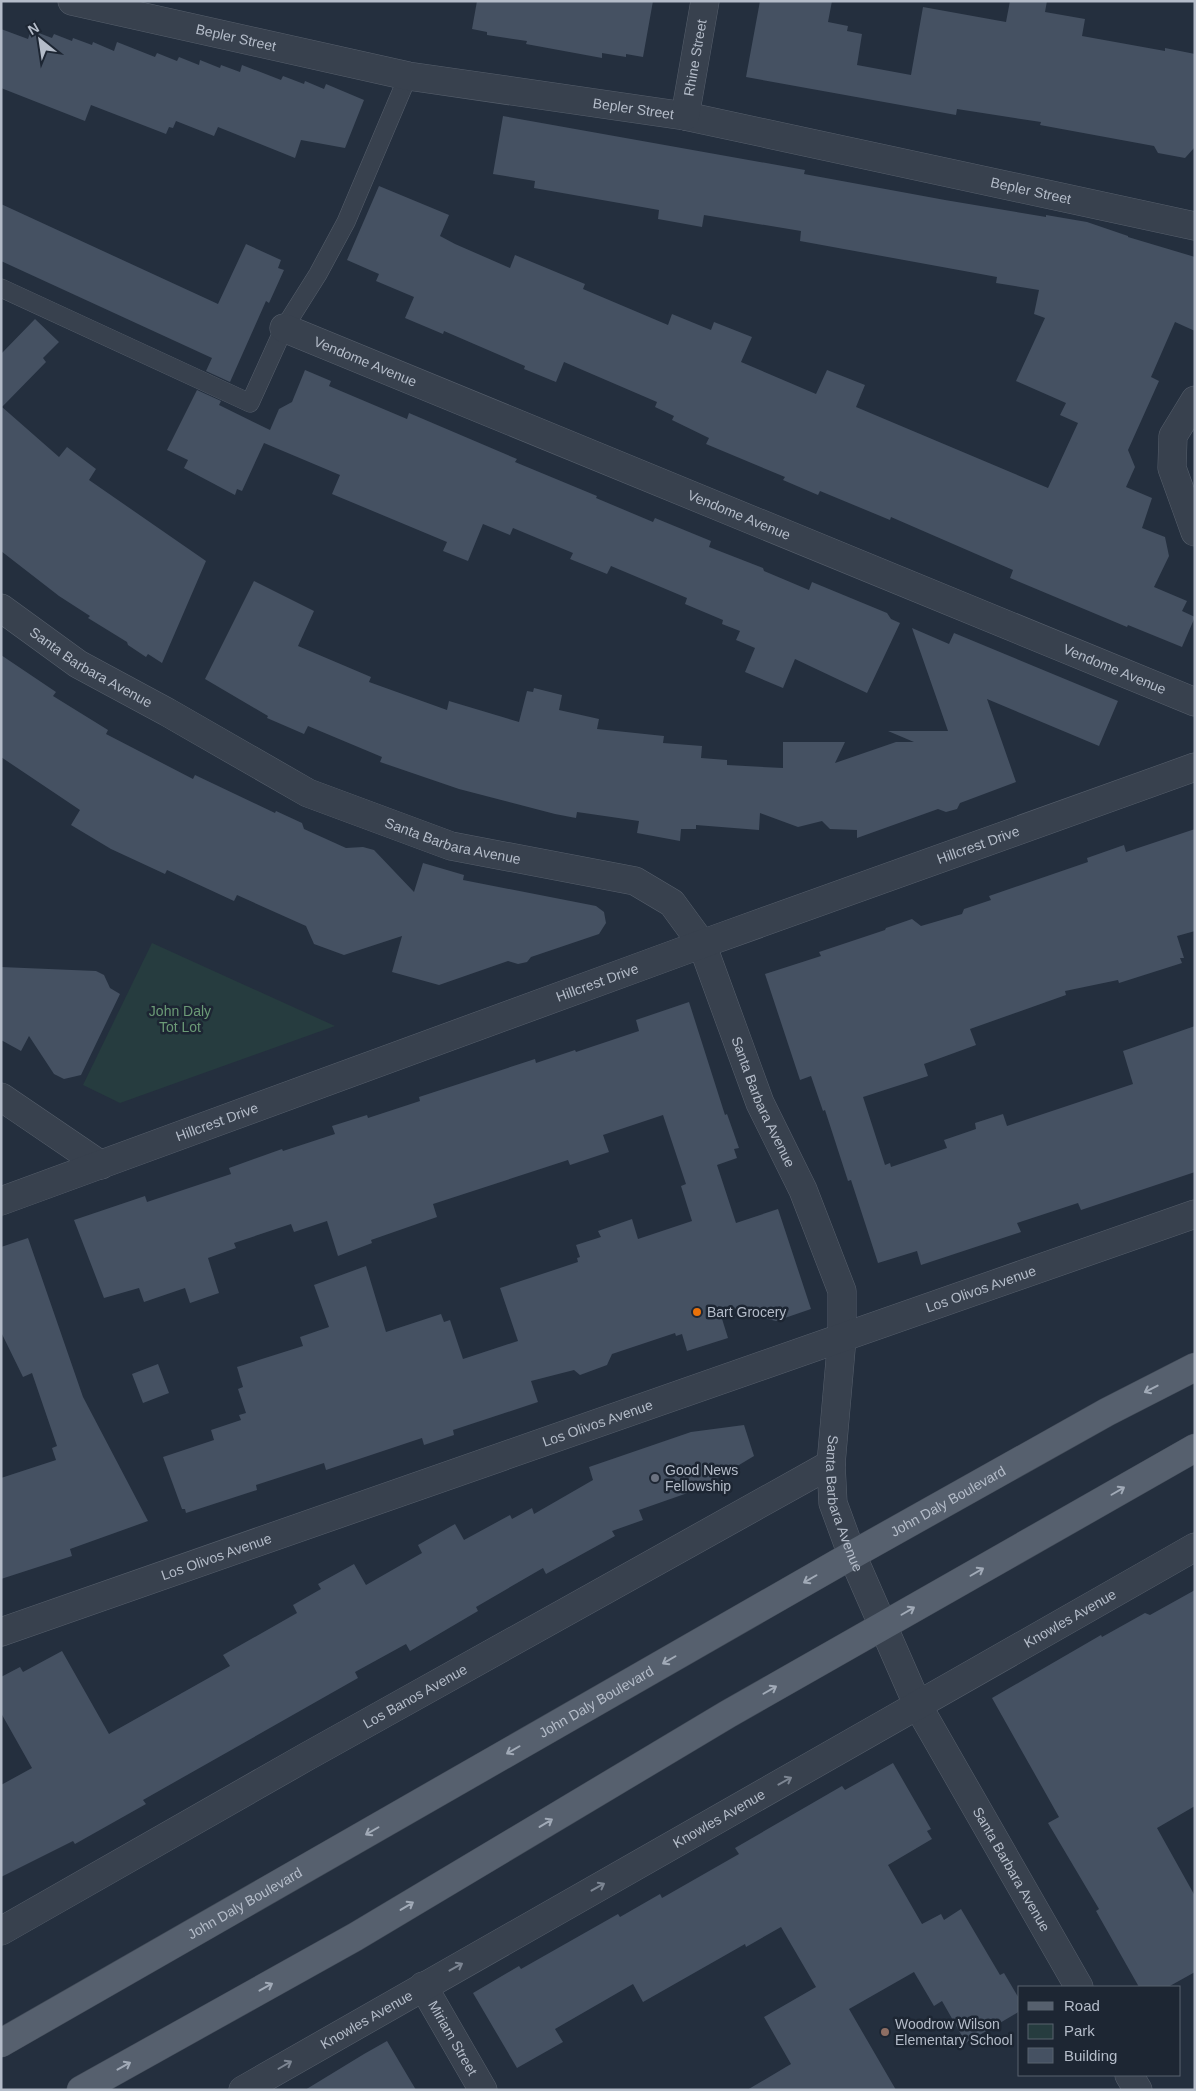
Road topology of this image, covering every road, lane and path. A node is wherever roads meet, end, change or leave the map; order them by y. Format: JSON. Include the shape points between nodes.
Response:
{"nodes":[{"id":1,"x":72,"y":1,"type":"edge"},
{"id":2,"x":705,"y":1,"type":"edge"},
{"id":3,"x":408,"y":76,"type":"junction"},
{"id":4,"x":685,"y":116,"type":"junction"},
{"id":5,"x":1195,"y":226,"type":"edge"},
{"id":6,"x":1,"y":288,"type":"edge"},
{"id":7,"x":284,"y":328,"type":"junction"},
{"id":8,"x":1195,"y":400,"type":"edge"},
{"id":9,"x":1195,"y":532,"type":"edge"},
{"id":10,"x":1,"y":608,"type":"edge"},
{"id":11,"x":1195,"y":702,"type":"edge"},
{"id":12,"x":1195,"y":767,"type":"edge"},
{"id":13,"x":702,"y":944,"type":"junction"},
{"id":14,"x":1,"y":1097,"type":"edge"},
{"id":15,"x":101,"y":1165,"type":"junction"},
{"id":16,"x":1,"y":1201,"type":"edge"},
{"id":17,"x":1195,"y":1214,"type":"edge"},
{"id":18,"x":842,"y":1338,"type":"junction"},
{"id":19,"x":1195,"y":1367,"type":"edge"},
{"id":20,"x":1195,"y":1448,"type":"edge"},
{"id":21,"x":831,"y":1464,"type":"junction"},
{"id":22,"x":1195,"y":1547,"type":"edge"},
{"id":23,"x":852,"y":1555,"type":"junction"},
{"id":24,"x":882,"y":1626,"type":"junction"},
{"id":25,"x":1,"y":1632,"type":"edge"},
{"id":26,"x":918,"y":1706,"type":"junction"},
{"id":27,"x":1,"y":1931,"type":"edge"},
{"id":28,"x":423,"y":1986,"type":"junction"},
{"id":29,"x":1078,"y":1986,"type":"edge"},
{"id":30,"x":1,"y":2043,"type":"edge"},
{"id":31,"x":1130,"y":2076,"type":"edge"},
{"id":32,"x":81,"y":2090,"type":"edge"},
{"id":33,"x":243,"y":2090,"type":"edge"},
{"id":34,"x":483,"y":2090,"type":"edge"},
{"id":35,"x":1138,"y":2090,"type":"edge"}],
"edges":[{"from":1,"to":3,"type":"street","name":"Bepler Street"},
{"from":2,"to":4,"type":"street","name":"Rhine Street"},
{"from":3,"to":4,"type":"street","name":"Bepler Street"},
{"from":3,"to":7,"type":"lane","via":[[346,222]]},
{"from":4,"to":5,"type":"street","name":"Bepler Street"},
{"from":6,"to":7,"type":"lane","via":[[250,403]]},
{"from":7,"to":11,"type":"street","name":"Vendome Avenue"},
{"from":8,"to":9,"type":"street","via":[[1173,436],[1172,468]]},
{"from":10,"to":13,"type":"street","name":"Santa Barbara Avenue","via":[[78,664],[308,793],[451,846],[635,881],[672,903]]},
{"from":12,"to":13,"type":"street","name":"Hillcrest Drive"},
{"from":13,"to":15,"type":"street","name":"Hillcrest Drive"},
{"from":13,"to":18,"type":"street","name":"Santa Barbara Avenue","via":[[760,1103],[803,1190],[842,1291]]},
{"from":14,"to":15,"type":"street"},
{"from":15,"to":16,"type":"street","name":"Hillcrest Drive"},
{"from":17,"to":18,"type":"street","name":"Los Olivos Avenue"},
{"from":18,"to":21,"type":"street","name":"Santa Barbara Avenue"},
{"from":18,"to":25,"type":"street","name":"Los Olivos Avenue"},
{"from":19,"to":23,"type":"main road","name":"John Daly Boulevard","one_way":true,"via":[[1107,1412]]},
{"from":24,"to":20,"type":"main road","one_way":true},
{"from":21,"to":23,"type":"street","name":"Santa Barbara Avenue","via":[[833,1503]]},
{"from":21,"to":27,"type":"street","name":"Los Banos Avenue"},
{"from":22,"to":26,"type":"street","name":"Knowles Avenue"},
{"from":23,"to":24,"type":"street","name":"Santa Barbara Avenue"},
{"from":23,"to":30,"type":"main road","name":"John Daly Boulevard","one_way":true},
{"from":24,"to":26,"type":"street","name":"Santa Barbara Avenue"},
{"from":32,"to":24,"type":"main road","one_way":true,"via":[[355,1937]]},
{"from":28,"to":26,"type":"street","name":"Knowles Avenue","one_way":true},
{"from":26,"to":29,"type":"street","name":"Santa Barbara Avenue"},
{"from":33,"to":28,"type":"street","name":"Knowles Avenue","one_way":true},
{"from":28,"to":34,"type":"street","name":"Miriam Street"},
{"from":31,"to":35,"type":"street"}]}
